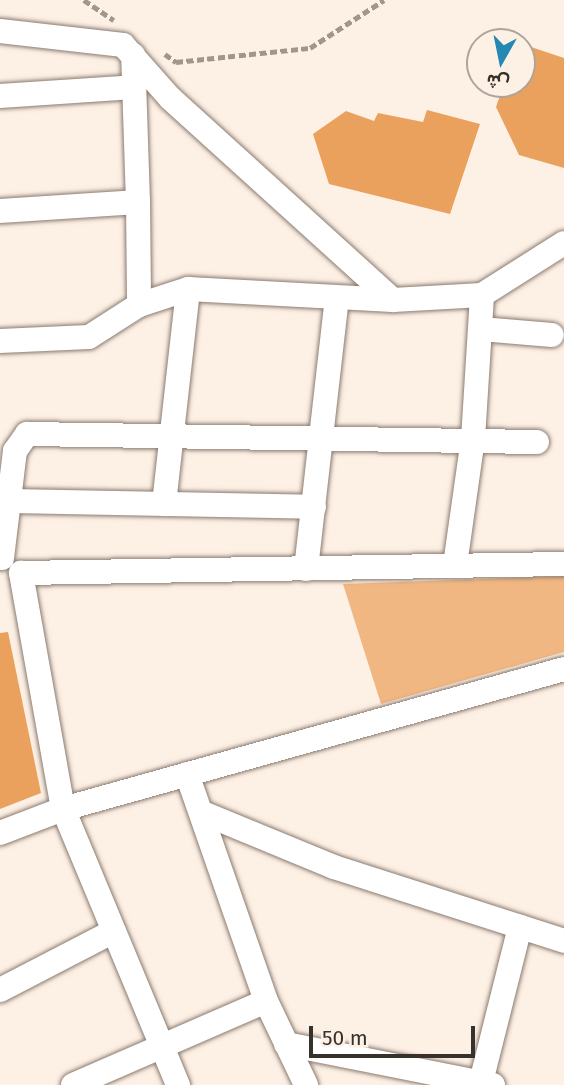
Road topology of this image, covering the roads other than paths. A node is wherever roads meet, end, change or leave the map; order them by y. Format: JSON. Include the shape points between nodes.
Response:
{"nodes":[{"id":1,"x":0,"y":31,"type":"edge"},
{"id":2,"x":144,"y":52,"type":"junction"},
{"id":3,"x":134,"y":87,"type":"junction"},
{"id":4,"x":0,"y":96,"type":"edge"},
{"id":5,"x":138,"y":202,"type":"junction"},
{"id":6,"x":0,"y":211,"type":"edge"},
{"id":7,"x":564,"y":243,"type":"edge"},
{"id":8,"x":188,"y":289,"type":"junction"},
{"id":9,"x":482,"y":296,"type":"junction"},
{"id":10,"x":337,"y":299,"type":"junction"},
{"id":11,"x":393,"y":300,"type":"junction"},
{"id":12,"x":139,"y":305,"type":"junction"},
{"id":13,"x":481,"y":329,"type":"junction"},
{"id":14,"x":552,"y":335,"type":"dead end"},
{"id":15,"x":0,"y":341,"type":"edge"},
{"id":16,"x":170,"y":434,"type":"junction"},
{"id":17,"x":473,"y":439,"type":"junction"},
{"id":18,"x":322,"y":440,"type":"junction"},
{"id":19,"x":537,"y":442,"type":"dead end"},
{"id":20,"x":9,"y":501,"type":"junction"},
{"id":21,"x":164,"y":504,"type":"junction"},
{"id":22,"x":314,"y":507,"type":"junction"},
{"id":23,"x":8,"y":562,"type":"edge"},
{"id":24,"x":564,"y":564,"type":"edge"},
{"id":25,"x":455,"y":565,"type":"junction"},
{"id":26,"x":306,"y":569,"type":"junction"},
{"id":27,"x":564,"y":669,"type":"edge"},
{"id":28,"x":187,"y":774,"type":"junction"},
{"id":29,"x":63,"y":809,"type":"junction"},
{"id":30,"x":203,"y":813,"type":"junction"},
{"id":31,"x":0,"y":833,"type":"edge"},
{"id":32,"x":520,"y":927,"type":"junction"},
{"id":33,"x":114,"y":932,"type":"junction"},
{"id":34,"x":564,"y":941,"type":"edge"},
{"id":35,"x":0,"y":990,"type":"edge"},
{"id":36,"x":266,"y":1001,"type":"junction"},
{"id":37,"x":286,"y":1044,"type":"junction"},
{"id":38,"x":162,"y":1046,"type":"junction"},
{"id":39,"x":487,"y":1084,"type":"edge"},
{"id":40,"x":73,"y":1085,"type":"edge"},
{"id":41,"x":178,"y":1085,"type":"edge"},
{"id":42,"x":306,"y":1085,"type":"edge"}],
"edges":[{"from":1,"to":2,"type":"street","via":[[114,41]]},
{"from":2,"to":3,"type":"street"},
{"from":2,"to":11,"type":"street","via":[[170,97]]},
{"from":3,"to":4,"type":"street"},
{"from":3,"to":5,"type":"street"},
{"from":5,"to":6,"type":"street"},
{"from":5,"to":12,"type":"street"},
{"from":7,"to":9,"type":"street"},
{"from":8,"to":10,"type":"street"},
{"from":8,"to":12,"type":"street"},
{"from":8,"to":16,"type":"street"},
{"from":9,"to":11,"type":"street"},
{"from":9,"to":13,"type":"street"},
{"from":10,"to":11,"type":"street"},
{"from":10,"to":18,"type":"street"},
{"from":12,"to":15,"type":"street","via":[[89,337]]},
{"from":13,"to":14,"type":"street"},
{"from":13,"to":17,"type":"street"},
{"from":16,"to":18,"type":"street"},
{"from":16,"to":20,"type":"street","via":[[27,434],[15,451]]},
{"from":16,"to":21,"type":"street"},
{"from":17,"to":18,"type":"street"},
{"from":17,"to":19,"type":"street"},
{"from":17,"to":25,"type":"street"},
{"from":18,"to":22,"type":"street"},
{"from":20,"to":21,"type":"street"},
{"from":20,"to":23,"type":"street"},
{"from":21,"to":22,"type":"street"},
{"from":22,"to":26,"type":"street"},
{"from":23,"to":26,"type":"street"},
{"from":23,"to":29,"type":"street"},
{"from":24,"to":25,"type":"street"},
{"from":25,"to":26,"type":"street"},
{"from":27,"to":28,"type":"street"},
{"from":28,"to":29,"type":"street"},
{"from":28,"to":30,"type":"street"},
{"from":29,"to":31,"type":"street"},
{"from":29,"to":33,"type":"street"},
{"from":30,"to":32,"type":"street","via":[[334,867]]},
{"from":30,"to":36,"type":"street"},
{"from":32,"to":34,"type":"street"},
{"from":32,"to":39,"type":"street"},
{"from":33,"to":35,"type":"street"},
{"from":33,"to":38,"type":"street"},
{"from":36,"to":37,"type":"street"},
{"from":36,"to":38,"type":"street"},
{"from":37,"to":39,"type":"street"},
{"from":37,"to":42,"type":"street"},
{"from":38,"to":40,"type":"street"},
{"from":38,"to":41,"type":"street"}]}
